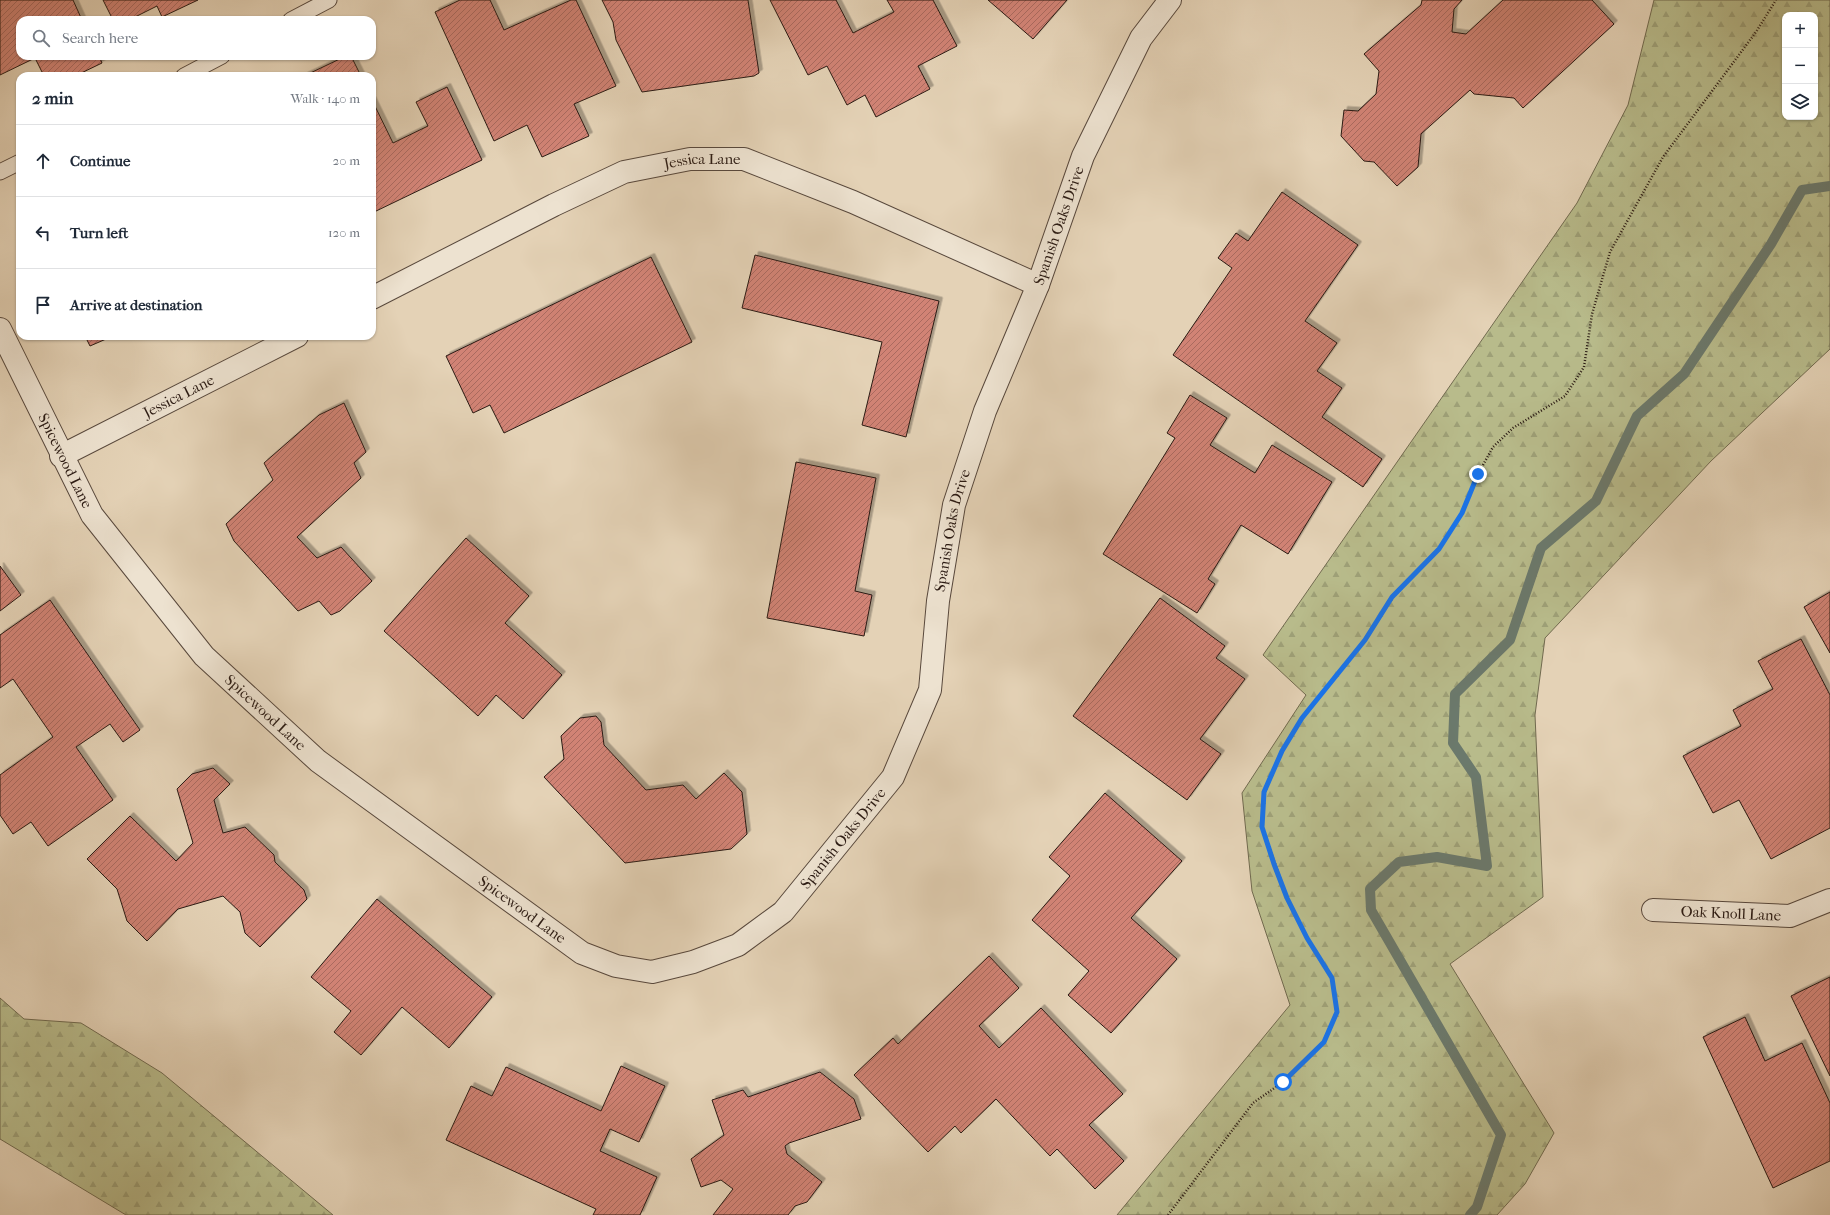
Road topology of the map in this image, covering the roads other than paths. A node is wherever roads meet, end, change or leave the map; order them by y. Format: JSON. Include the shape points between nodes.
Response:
{"nodes":[{"id":1,"x":329,"y":0,"type":"edge"},
{"id":2,"x":1170,"y":0,"type":"edge"},
{"id":3,"x":299,"y":16,"type":"edge"},
{"id":4,"x":214,"y":60,"type":"edge"},
{"id":5,"x":192,"y":72,"type":"edge"},
{"id":6,"x":16,"y":164,"type":"edge"},
{"id":7,"x":0,"y":172,"type":"edge"},
{"id":8,"x":1038,"y":285,"type":"junction"},
{"id":9,"x":376,"y":296,"type":"edge"},
{"id":10,"x":0,"y":329,"type":"edge"},
{"id":11,"x":289,"y":340,"type":"edge"},
{"id":12,"x":61,"y":456,"type":"junction"},
{"id":13,"x":1830,"y":900,"type":"edge"},
{"id":14,"x":1653,"y":910,"type":"dead end"},
{"id":15,"x":652,"y":972,"type":"joint"}],
"edges":[{"from":1,"to":3,"type":"lane"},
{"from":2,"to":8,"type":"street","name":"Spanish Oaks Drive","via":[[1141,38],[1083,156]]},
{"from":4,"to":5,"type":"lane"},
{"from":6,"to":7,"type":"lane"},
{"from":8,"to":9,"type":"street","name":"Jessica Lane","via":[[853,202],[744,159],[690,159],[624,172]]},
{"from":8,"to":15,"type":"street","name":"Spanish Oaks Drive","via":[[985,411],[954,505],[938,601],[930,690],[893,777],[783,912],[738,945],[693,962]]},
{"from":10,"to":12,"type":"street","name":"Spicewood Lane"},
{"from":11,"to":12,"type":"street","name":"Jessica Lane"},
{"from":12,"to":15,"type":"street","name":"Spicewood Lane","via":[[92,515],[204,656],[318,761],[582,953],[616,966]]},
{"from":13,"to":14,"type":"street","name":"Oak Knoll Lane","via":[[1790,916]]}]}
